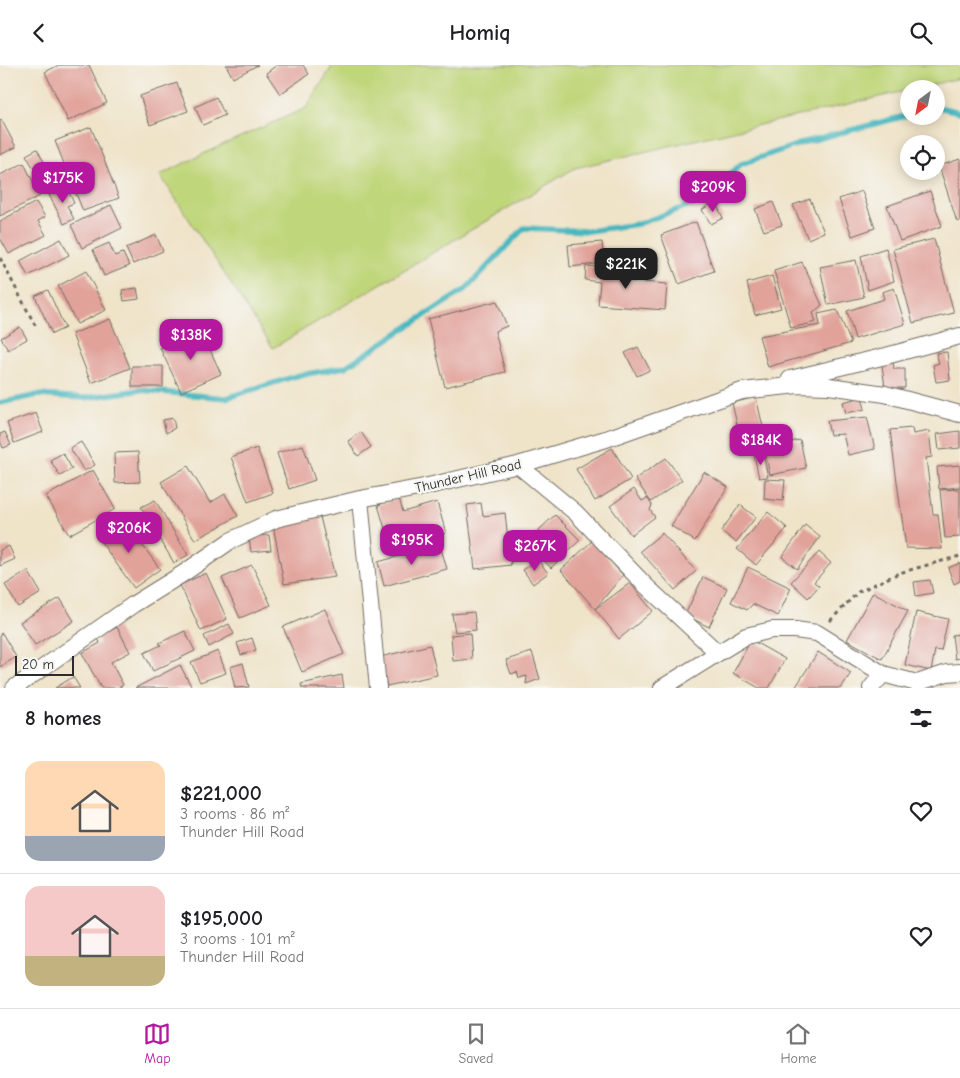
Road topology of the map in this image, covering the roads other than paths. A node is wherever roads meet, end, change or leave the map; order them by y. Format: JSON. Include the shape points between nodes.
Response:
{"nodes":[{"id":1,"x":960,"y":336,"type":"edge"},
{"id":2,"x":742,"y":391,"type":"junction"},
{"id":3,"x":960,"y":414,"type":"edge"},
{"id":4,"x":518,"y":465,"type":"junction"},
{"id":5,"x":360,"y":499,"type":"junction"},
{"id":6,"x":718,"y":653,"type":"junction"},
{"id":7,"x":960,"y":672,"type":"edge"},
{"id":8,"x":883,"y":674,"type":"junction"},
{"id":9,"x":14,"y":688,"type":"edge"},
{"id":10,"x":378,"y":688,"type":"edge"},
{"id":11,"x":662,"y":688,"type":"edge"},
{"id":12,"x":871,"y":688,"type":"edge"}],
"edges":[{"from":1,"to":2,"type":"street"},
{"from":2,"to":3,"type":"street","name":"Thunder Hill Road","via":[[798,385],[829,386],[885,394]]},
{"from":2,"to":4,"type":"street","name":"Thunder Hill Road","via":[[606,439]]},
{"from":4,"to":5,"type":"street","name":"Thunder Hill Road"},
{"from":4,"to":6,"type":"street","via":[[576,513]]},
{"from":5,"to":9,"type":"street","name":"Thunder Hill Road","via":[[276,519],[230,541]]},
{"from":5,"to":10,"type":"street"},
{"from":6,"to":8,"type":"street","via":[[746,636],[772,630],[817,633]]},
{"from":6,"to":11,"type":"street"},
{"from":7,"to":8,"type":"street","via":[[917,683]]},
{"from":8,"to":12,"type":"street"}]}
